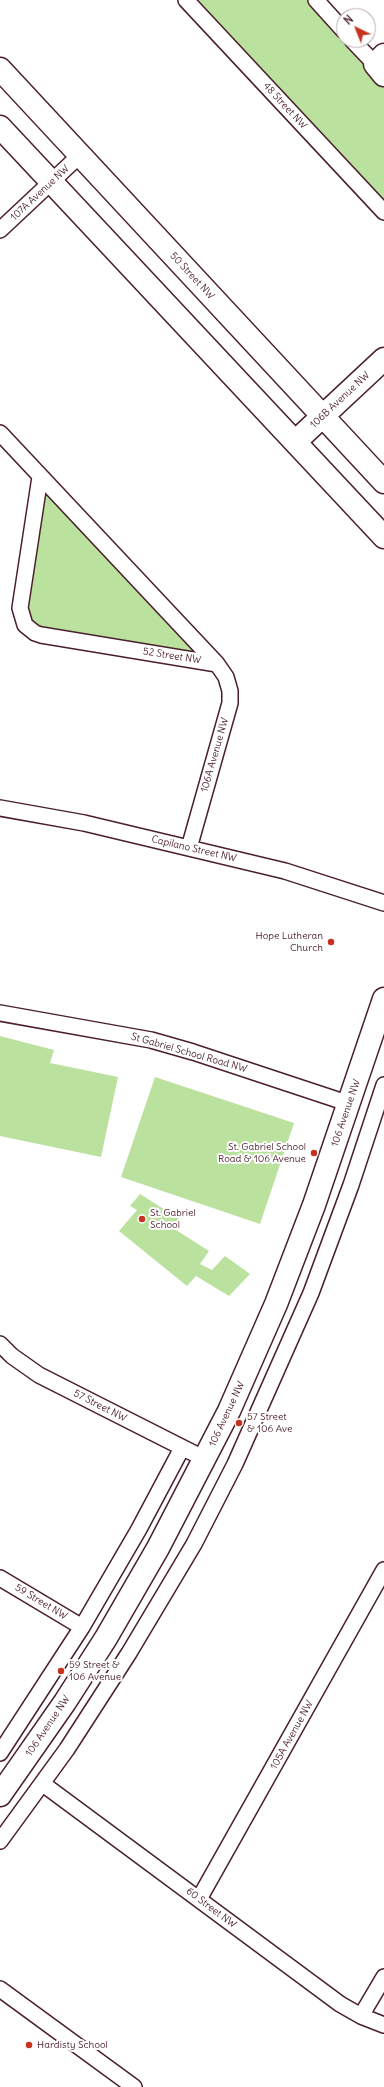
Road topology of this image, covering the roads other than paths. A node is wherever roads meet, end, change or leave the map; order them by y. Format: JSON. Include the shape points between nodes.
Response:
{"nodes":[{"id":1,"x":186,"y":0,"type":"edge"},
{"id":2,"x":316,"y":0,"type":"edge"},
{"id":3,"x":336,"y":22,"type":"edge"},
{"id":4,"x":361,"y":48,"type":"edge"},
{"id":5,"x":381,"y":65,"type":"edge"},
{"id":6,"x":0,"y":69,"type":"edge"},
{"id":7,"x":0,"y":128,"type":"edge"},
{"id":8,"x":80,"y":156,"type":"junction"},
{"id":9,"x":51,"y":183,"type":"junction"},
{"id":10,"x":384,"y":212,"type":"edge"},
{"id":11,"x":0,"y":230,"type":"edge"},
{"id":12,"x":384,"y":359,"type":"edge"},
{"id":13,"x":322,"y":416,"type":"junction"},
{"id":14,"x":0,"y":433,"type":"edge"},
{"id":15,"x":295,"y":442,"type":"junction"},
{"id":16,"x":40,"y":477,"type":"junction"},
{"id":17,"x":384,"y":482,"type":"edge"},
{"id":18,"x":384,"y":537,"type":"edge"},
{"id":19,"x":217,"y":664,"type":"junction"},
{"id":20,"x":0,"y":808,"type":"edge"},
{"id":21,"x":188,"y":848,"type":"junction"},
{"id":22,"x":384,"y":904,"type":"edge"},
{"id":23,"x":384,"y":999,"type":"edge"},
{"id":24,"x":0,"y":1013,"type":"edge"},
{"id":25,"x":384,"y":1086,"type":"edge"},
{"id":26,"x":350,"y":1104,"type":"junction"},
{"id":27,"x":0,"y":1344,"type":"edge"},
{"id":28,"x":182,"y":1448,"type":"junction"},
{"id":29,"x":205,"y":1459,"type":"junction"},
{"id":30,"x":384,"y":1570,"type":"edge"},
{"id":31,"x":0,"y":1578,"type":"edge"},
{"id":32,"x":82,"y":1627,"type":"junction"},
{"id":33,"x":0,"y":1753,"type":"edge"},
{"id":34,"x":43,"y":1784,"type":"junction"},
{"id":35,"x":0,"y":1795,"type":"edge"},
{"id":36,"x":0,"y":1841,"type":"edge"},
{"id":37,"x":199,"y":1899,"type":"junction"},
{"id":38,"x":384,"y":1976,"type":"edge"},
{"id":39,"x":0,"y":1989,"type":"edge"},
{"id":40,"x":361,"y":2016,"type":"junction"},
{"id":41,"x":384,"y":2025,"type":"edge"},
{"id":42,"x":134,"y":2087,"type":"edge"}],
"edges":[{"from":1,"to":10,"type":"street","name":"48 Street NW"},
{"from":2,"to":3,"type":"street"},
{"from":4,"to":5,"type":"street"},
{"from":6,"to":8,"type":"street","name":"50 Street NW"},
{"from":7,"to":9,"type":"street"},
{"from":8,"to":9,"type":"street","name":"107A Avenue NW"},
{"from":8,"to":13,"type":"street","name":"50 Street NW"},
{"from":9,"to":11,"type":"street","name":"107A Avenue NW"},
{"from":9,"to":15,"type":"street"},
{"from":12,"to":13,"type":"street","name":"106B Avenue NW"},
{"from":13,"to":15,"type":"street","name":"106B Avenue NW"},
{"from":13,"to":17,"type":"street","name":"50 Street NW"},
{"from":14,"to":16,"type":"street","name":"52 Street NW"},
{"from":15,"to":18,"type":"street"},
{"from":16,"to":19,"type":"street","name":"52 Street NW"},
{"from":16,"to":19,"type":"street","name":"52 Street NW","via":[[20,608],[25,625],[35,634]]},
{"from":19,"to":21,"type":"street","name":"106A Avenue NW","via":[[228,685],[230,703]]},
{"from":20,"to":21,"type":"street","name":"Capilano Street NW","via":[[84,823]]},
{"from":21,"to":22,"type":"street","name":"Capilano Street NW","via":[[285,871]]},
{"from":23,"to":26,"type":"street","name":"106 Avenue NW"},
{"from":24,"to":26,"type":"street","name":"St Gabriel School Road NW","via":[[151,1040]]},
{"from":25,"to":34,"type":"street","via":[[311,1293],[237,1459],[194,1544],[153,1614],[96,1706]]},
{"from":26,"to":29,"type":"street","name":"106 Avenue NW","via":[[276,1304],[232,1405]]},
{"from":27,"to":28,"type":"street","name":"57 Street NW","via":[[39,1375]]},
{"from":28,"to":29,"type":"street","name":"57 Street NW"},
{"from":28,"to":32,"type":"street","via":[[139,1530]]},
{"from":29,"to":35,"type":"street","name":"106 Avenue NW","via":[[106,1638]]},
{"from":30,"to":37,"type":"street","name":"105A Avenue NW"},
{"from":31,"to":32,"type":"street","name":"59 Street NW"},
{"from":32,"to":33,"type":"street"},
{"from":34,"to":36,"type":"street"},
{"from":34,"to":37,"type":"street","name":"60 Street NW"},
{"from":37,"to":40,"type":"street","name":"60 Street NW","via":[[340,2004]]},
{"from":38,"to":40,"type":"street"},
{"from":39,"to":42,"type":"street"},
{"from":40,"to":41,"type":"street","name":"60 Street NW"}]}
